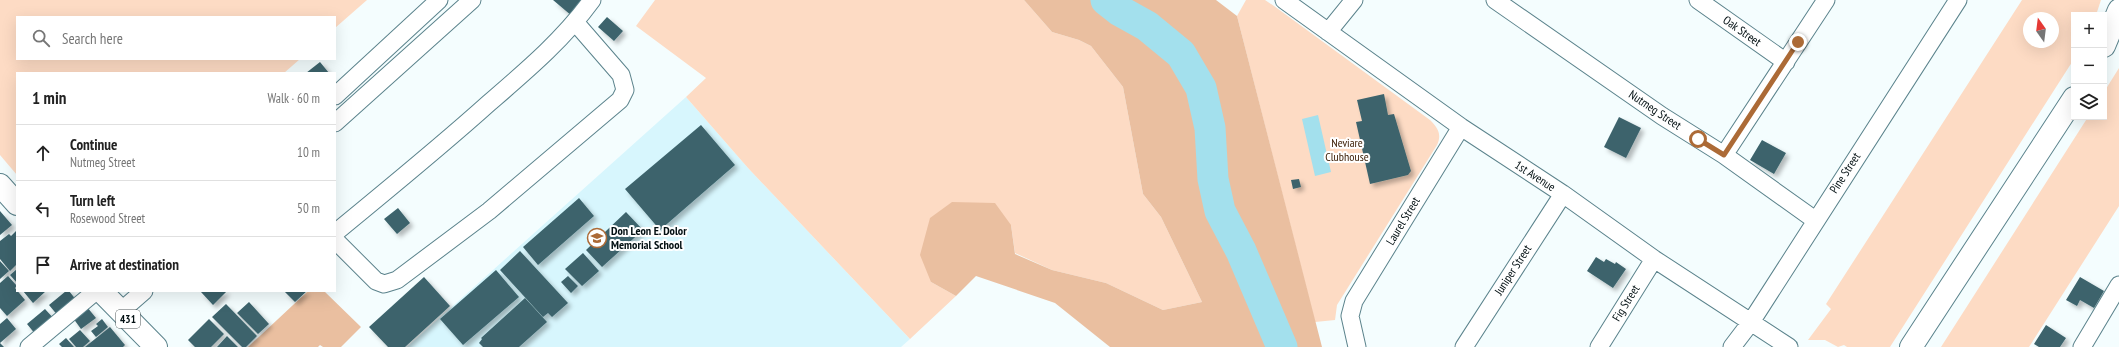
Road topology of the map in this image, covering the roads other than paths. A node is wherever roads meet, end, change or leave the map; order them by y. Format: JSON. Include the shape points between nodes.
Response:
{"nodes":[{"id":1,"x":439,"y":0,"type":"edge"},
{"id":2,"x":472,"y":0,"type":"edge"},
{"id":3,"x":592,"y":0,"type":"edge"},
{"id":4,"x":1284,"y":0,"type":"edge"},
{"id":5,"x":1354,"y":0,"type":"edge"},
{"id":6,"x":1495,"y":0,"type":"edge"},
{"id":7,"x":1698,"y":0,"type":"edge"},
{"id":8,"x":1826,"y":0,"type":"edge"},
{"id":9,"x":1958,"y":0,"type":"edge"},
{"id":10,"x":2119,"y":10,"type":"edge"},
{"id":11,"x":574,"y":22,"type":"junction"},
{"id":12,"x":1328,"y":32,"type":"junction"},
{"id":13,"x":2107,"y":39,"type":"edge"},
{"id":14,"x":1786,"y":62,"type":"junction"},
{"id":15,"x":336,"y":95,"type":"edge"},
{"id":16,"x":2071,"y":103,"type":"edge"},
{"id":17,"x":336,"y":122,"type":"edge"},
{"id":18,"x":1461,"y":127,"type":"junction"},
{"id":19,"x":1724,"y":155,"type":"junction"},
{"id":20,"x":0,"y":186,"type":"edge"},
{"id":21,"x":1562,"y":194,"type":"junction"},
{"id":22,"x":16,"y":203,"type":"edge"},
{"id":23,"x":1815,"y":220,"type":"junction"},
{"id":24,"x":336,"y":232,"type":"edge"},
{"id":25,"x":336,"y":241,"type":"edge"},
{"id":26,"x":1654,"y":259,"type":"junction"},
{"id":27,"x":2119,"y":285,"type":"edge"},
{"id":28,"x":103,"y":292,"type":"edge"},
{"id":29,"x":143,"y":292,"type":"edge"},
{"id":30,"x":121,"y":312,"type":"junction"},
{"id":31,"x":1751,"y":322,"type":"junction"},
{"id":32,"x":29,"y":347,"type":"edge"},
{"id":33,"x":156,"y":347,"type":"edge"},
{"id":34,"x":1357,"y":347,"type":"edge"},
{"id":35,"x":1464,"y":347,"type":"edge"},
{"id":36,"x":1599,"y":347,"type":"edge"},
{"id":37,"x":1732,"y":347,"type":"edge"},
{"id":38,"x":1789,"y":347,"type":"edge"},
{"id":39,"x":1911,"y":347,"type":"edge"},
{"id":40,"x":2082,"y":347,"type":"edge"}],
"edges":[{"from":1,"to":15,"type":"street"},
{"from":2,"to":17,"type":"street"},
{"from":3,"to":11,"type":"street"},
{"from":4,"to":12,"type":"street","name":"1st Avenue"},
{"from":5,"to":12,"type":"street"},
{"from":6,"to":19,"type":"street","name":"Nutmeg Street","via":[[1662,116]]},
{"from":7,"to":14,"type":"street","name":"Oak Street"},
{"from":8,"to":14,"type":"street"},
{"from":9,"to":23,"type":"street","name":"Pine Street"},
{"from":10,"to":13,"type":"street"},
{"from":11,"to":24,"type":"street","via":[[541,58],[450,138]]},
{"from":11,"to":25,"type":"street","via":[[621,75],[625,90],[620,100],[489,211],[397,280],[384,284],[376,282]]},
{"from":12,"to":18,"type":"street","name":"1st Avenue"},
{"from":14,"to":19,"type":"street"},
{"from":16,"to":39,"type":"street"},
{"from":18,"to":21,"type":"street","name":"1st Avenue"},
{"from":18,"to":34,"type":"street","name":"Laurel Street","via":[[1354,301],[1350,316]]},
{"from":19,"to":23,"type":"street","name":"Nutmeg Street"},
{"from":20,"to":22,"type":"street"},
{"from":21,"to":26,"type":"street","name":"1st Avenue"},
{"from":21,"to":35,"type":"street","name":"Juniper Street"},
{"from":23,"to":31,"type":"street","name":"Pine Street"},
{"from":26,"to":31,"type":"street","name":"1st Avenue"},
{"from":26,"to":36,"type":"street","name":"Fig Street"},
{"from":27,"to":40,"type":"street"},
{"from":28,"to":30,"type":"street","number":"431"},
{"from":28,"to":32,"type":"street"},
{"from":29,"to":30,"type":"street"},
{"from":30,"to":33,"type":"street","number":"431"},
{"from":31,"to":37,"type":"street","name":"Pine Street"},
{"from":31,"to":38,"type":"street","name":"1st Avenue"}]}
